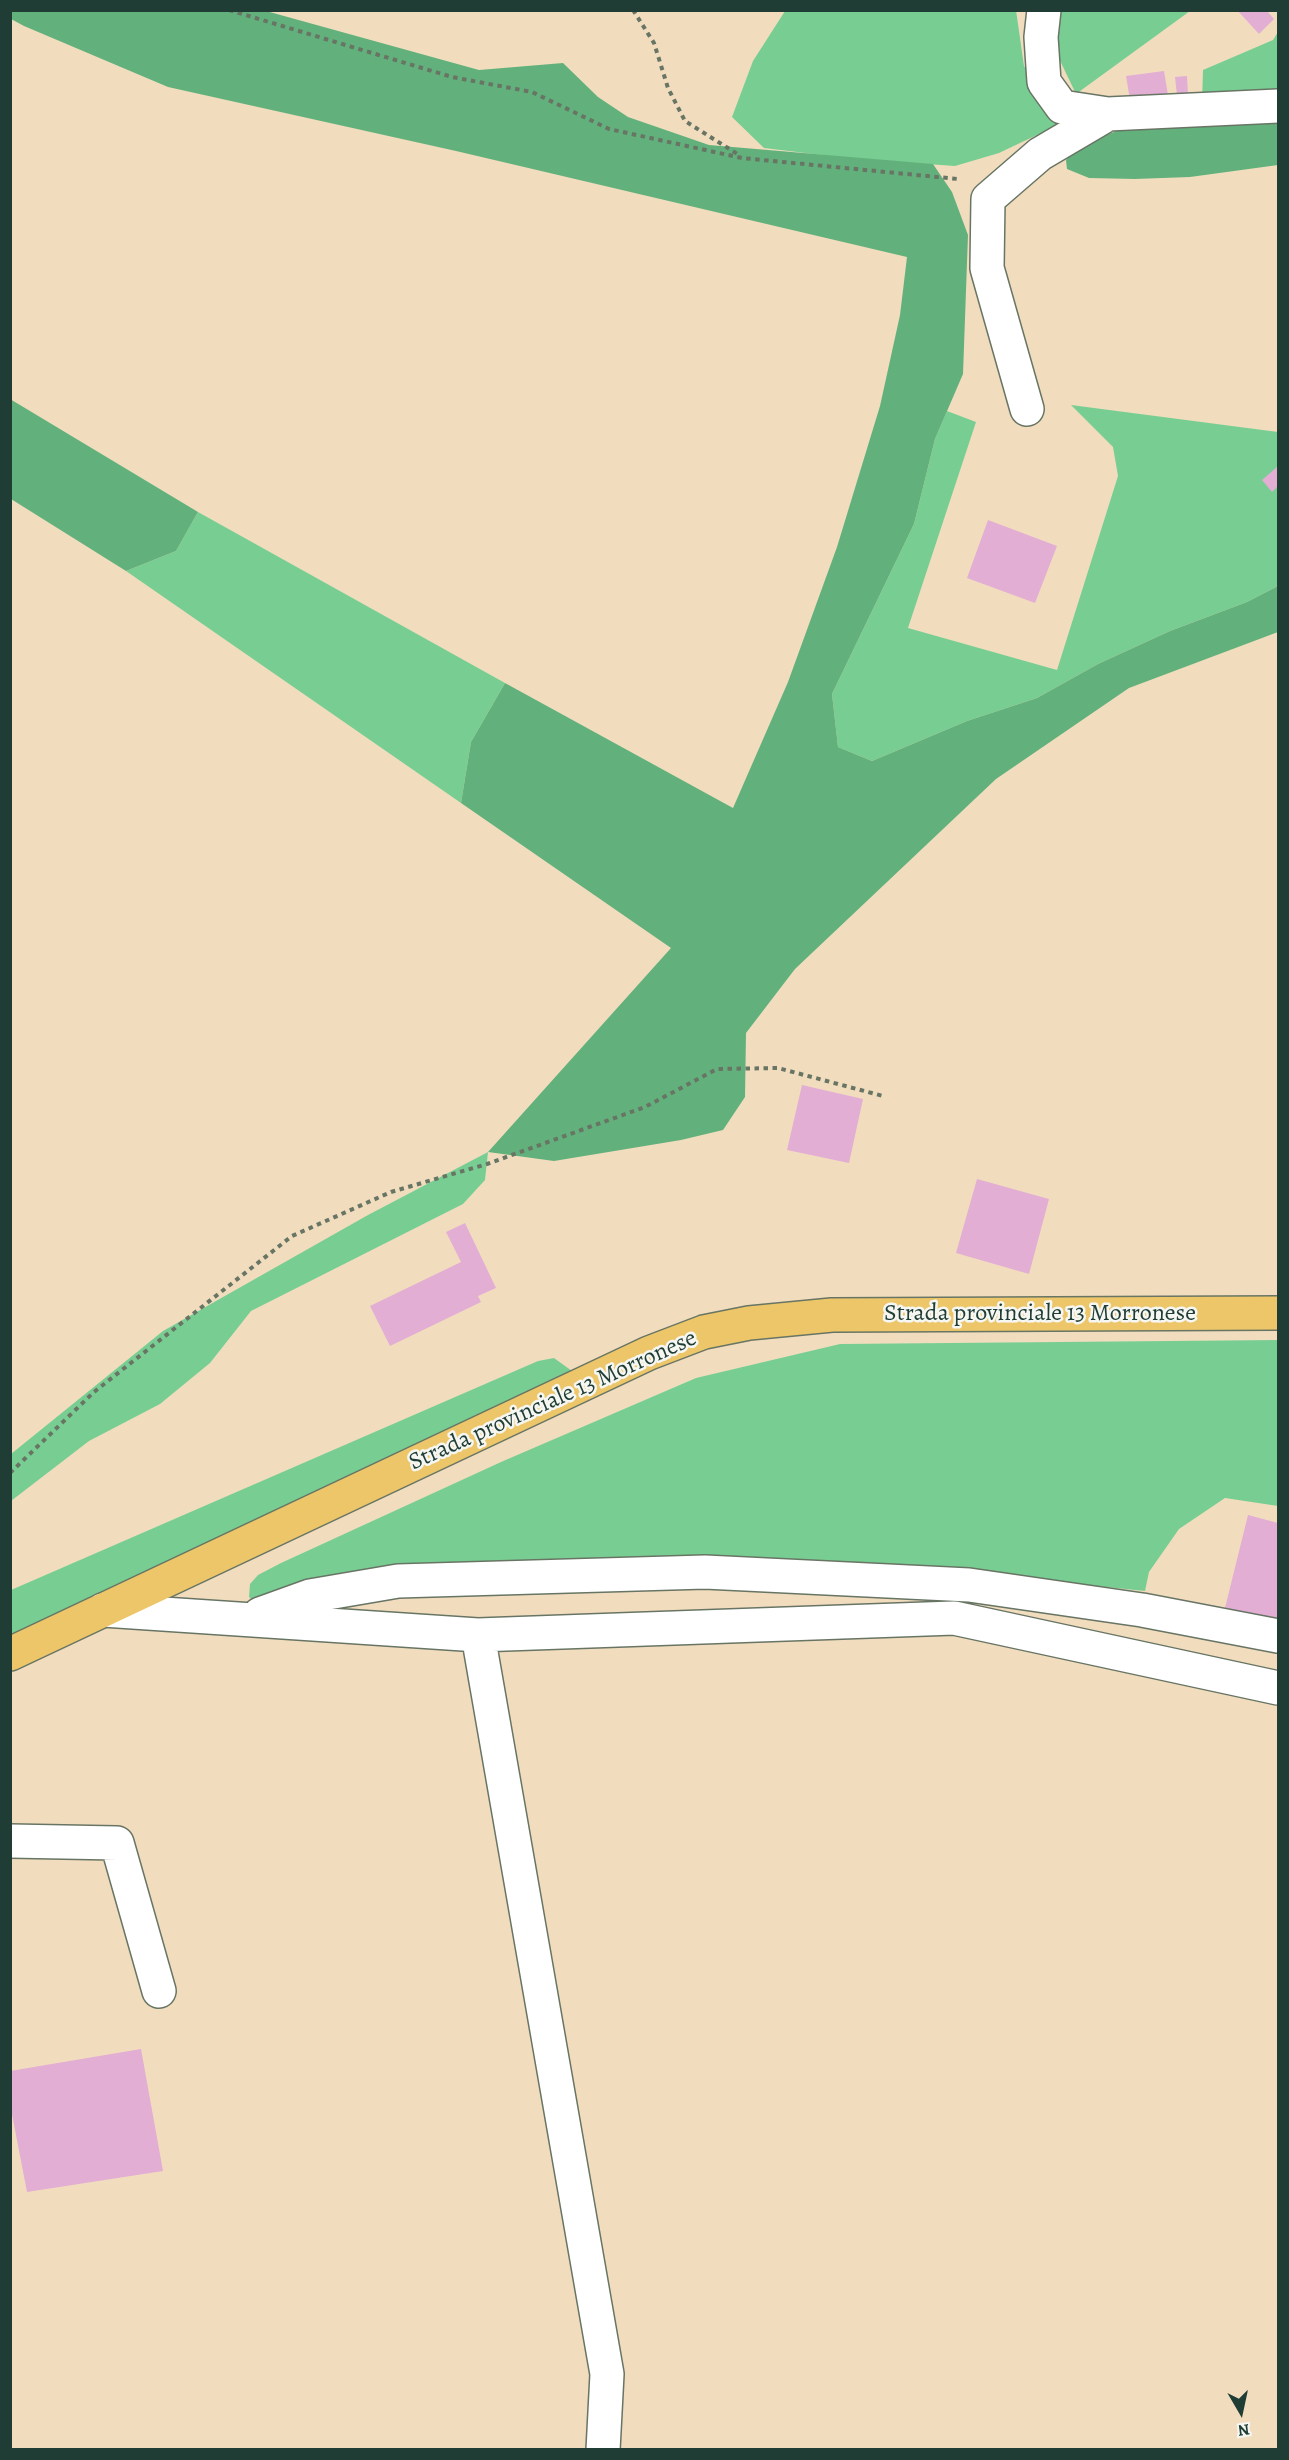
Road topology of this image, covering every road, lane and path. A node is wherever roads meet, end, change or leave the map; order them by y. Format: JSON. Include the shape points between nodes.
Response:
{"nodes":[{"id":1,"x":229,"y":10,"type":"edge"},
{"id":2,"x":633,"y":10,"type":"edge"},
{"id":3,"x":1044,"y":10,"type":"edge"},
{"id":4,"x":1278,"y":106,"type":"edge"},
{"id":5,"x":1108,"y":114,"type":"junction"},
{"id":6,"x":742,"y":158,"type":"junction"},
{"id":7,"x":1006,"y":184,"type":"junction"},
{"id":8,"x":1027,"y":409,"type":"dead end"},
{"id":9,"x":883,"y":1096,"type":"dead end"},
{"id":10,"x":1278,"y":1313,"type":"edge"},
{"id":11,"x":10,"y":1473,"type":"edge"},
{"id":12,"x":103,"y":1610,"type":"junction"},
{"id":13,"x":249,"y":1618,"type":"junction"},
{"id":14,"x":478,"y":1635,"type":"junction"},
{"id":15,"x":1278,"y":1636,"type":"edge"},
{"id":16,"x":10,"y":1653,"type":"edge"},
{"id":17,"x":1278,"y":1688,"type":"edge"},
{"id":18,"x":10,"y":1841,"type":"edge"},
{"id":19,"x":159,"y":1991,"type":"dead end"},
{"id":20,"x":603,"y":2450,"type":"edge"}],
"edges":[{"from":1,"to":6,"type":"path","via":[[452,76],[532,92],[609,129]]},
{"from":2,"to":6,"type":"path","via":[[654,43],[668,88],[685,121]]},
{"from":3,"to":5,"type":"street","via":[[1044,82],[1062,107]]},
{"from":4,"to":5,"type":"street"},
{"from":5,"to":7,"type":"street","via":[[1040,153]]},
{"from":6,"to":7,"type":"path"},
{"from":7,"to":8,"type":"street","via":[[988,199],[987,268]]},
{"from":9,"to":11,"type":"path","via":[[778,1068],[717,1069],[645,1107],[486,1164],[391,1192],[292,1236],[94,1392]]},
{"from":10,"to":12,"type":"main road","name":"Strada provinciale 13 Morronese","via":[[832,1316],[749,1323],[704,1332],[639,1357]]},
{"from":12,"to":13,"type":"street"},
{"from":12,"to":16,"type":"main road","name":"Strada provinciale 13 Morronese"},
{"from":13,"to":14,"type":"street"},
{"from":13,"to":15,"type":"street","via":[[310,1596],[398,1581],[705,1572],[969,1585],[1142,1610]]},
{"from":14,"to":17,"type":"street","via":[[954,1618]]},
{"from":14,"to":20,"type":"street","via":[[607,2374]]},
{"from":18,"to":19,"type":"street","via":[[117,1843]]}]}
